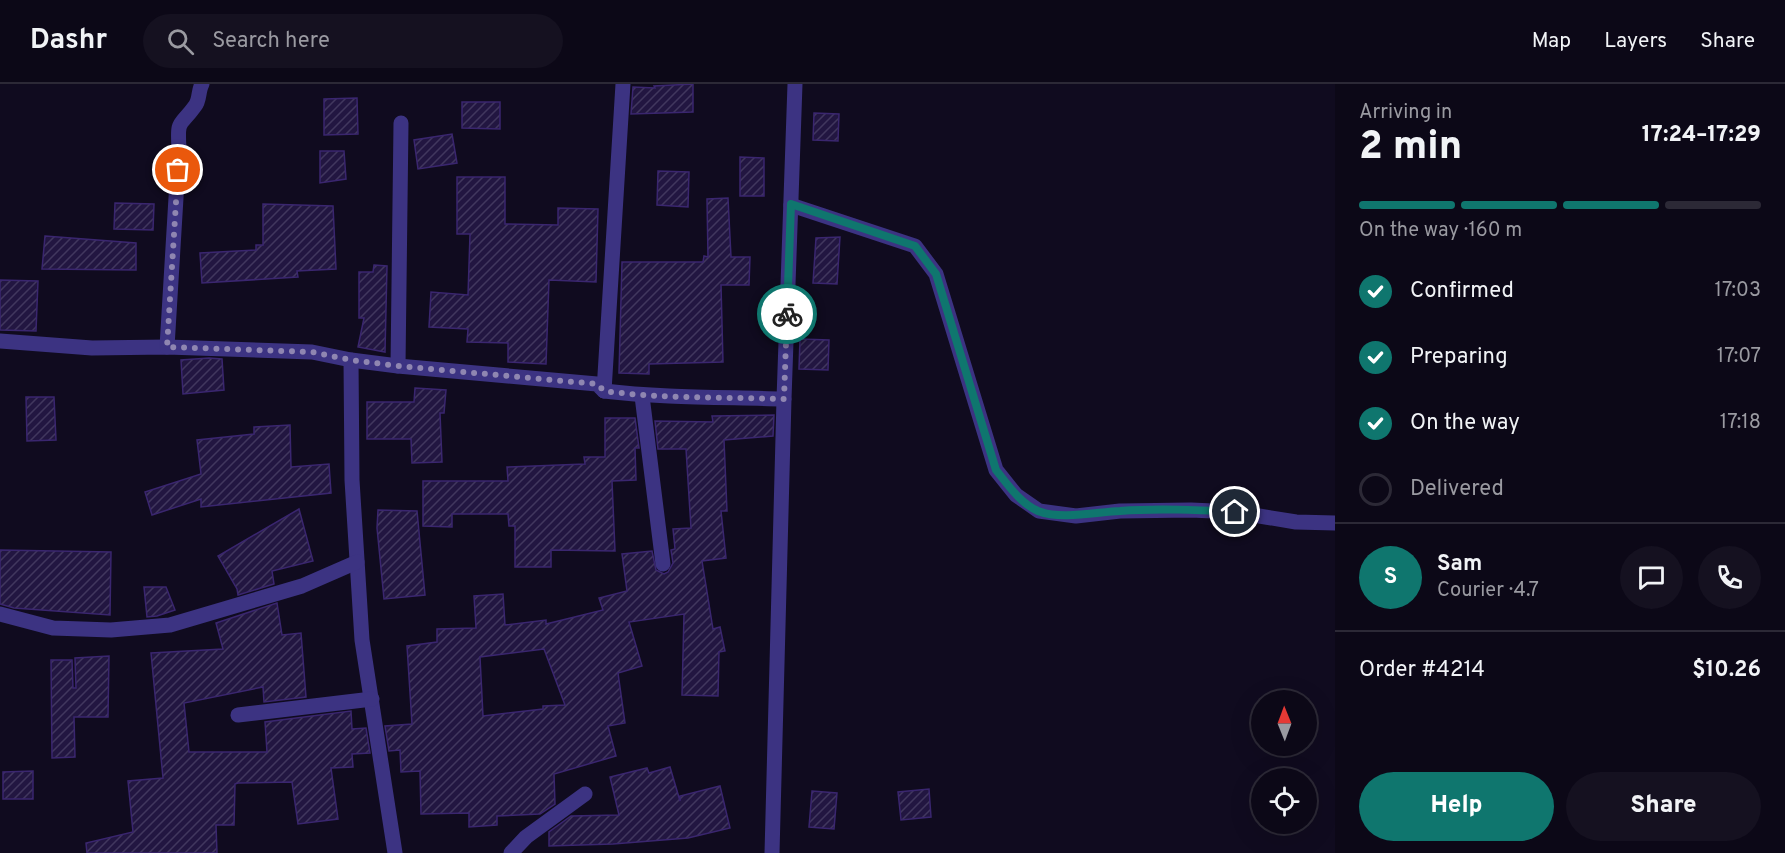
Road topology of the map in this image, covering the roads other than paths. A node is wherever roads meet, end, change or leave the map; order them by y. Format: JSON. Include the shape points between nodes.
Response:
{"nodes":[{"id":1,"x":202,"y":84,"type":"edge"},
{"id":2,"x":623,"y":84,"type":"edge"},
{"id":3,"x":795,"y":84,"type":"edge"},
{"id":4,"x":401,"y":123,"type":"dead end"},
{"id":5,"x":791,"y":204,"type":"junction"},
{"id":6,"x":0,"y":341,"type":"edge"},
{"id":7,"x":167,"y":347,"type":"junction"},
{"id":8,"x":351,"y":360,"type":"junction"},
{"id":9,"x":398,"y":366,"type":"junction"},
{"id":10,"x":604,"y":391,"type":"junction"},
{"id":11,"x":642,"y":396,"type":"junction"},
{"id":12,"x":784,"y":399,"type":"junction"},
{"id":13,"x":1335,"y":523,"type":"edge"},
{"id":14,"x":357,"y":562,"type":"junction"},
{"id":15,"x":663,"y":564,"type":"dead end"},
{"id":16,"x":0,"y":614,"type":"edge"},
{"id":17,"x":372,"y":699,"type":"junction"},
{"id":18,"x":238,"y":715,"type":"dead end"},
{"id":19,"x":585,"y":794,"type":"dead end"},
{"id":20,"x":395,"y":853,"type":"edge"},
{"id":21,"x":510,"y":853,"type":"edge"},
{"id":22,"x":772,"y":853,"type":"edge"}],
"edges":[{"from":1,"to":7,"type":"street","via":[[197,105],[178,128]]},
{"from":2,"to":10,"type":"street"},
{"from":3,"to":5,"type":"street"},
{"from":4,"to":9,"type":"street"},
{"from":5,"to":12,"type":"street"},
{"from":5,"to":13,"type":"street","via":[[915,246],[936,274],[996,470],[1016,495],[1039,511],[1076,516],[1191,510]]},
{"from":6,"to":7,"type":"street","via":[[92,348]]},
{"from":7,"to":8,"type":"street","via":[[312,352]]},
{"from":8,"to":9,"type":"street"},
{"from":8,"to":14,"type":"street"},
{"from":9,"to":10,"type":"street","via":[[597,384]]},
{"from":10,"to":11,"type":"street"},
{"from":11,"to":12,"type":"street"},
{"from":11,"to":15,"type":"street"},
{"from":12,"to":22,"type":"street"},
{"from":14,"to":16,"type":"street","via":[[302,586],[170,625],[111,630],[53,628]]},
{"from":14,"to":17,"type":"street","via":[[362,640]]},
{"from":17,"to":18,"type":"street"},
{"from":17,"to":20,"type":"street"},
{"from":19,"to":21,"type":"street","via":[[525,837]]}]}
